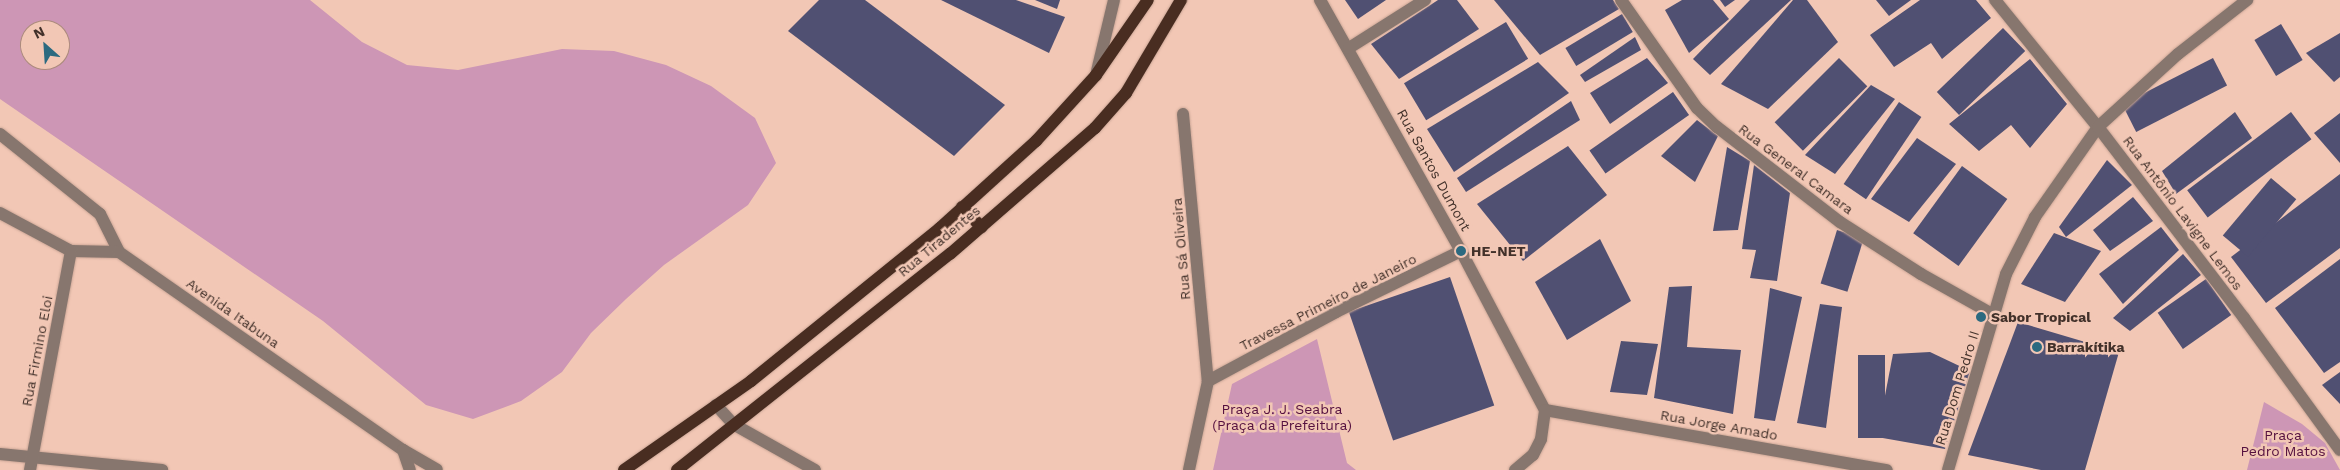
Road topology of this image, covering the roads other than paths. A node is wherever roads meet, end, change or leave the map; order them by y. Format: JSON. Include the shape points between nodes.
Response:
{"nodes":[{"id":1,"x":1114,"y":0,"type":"edge"},
{"id":2,"x":1148,"y":0,"type":"edge"},
{"id":3,"x":1181,"y":0,"type":"edge"},
{"id":4,"x":1320,"y":0,"type":"edge"},
{"id":5,"x":1425,"y":0,"type":"edge"},
{"id":6,"x":1621,"y":0,"type":"edge"},
{"id":7,"x":1995,"y":0,"type":"edge"},
{"id":8,"x":2247,"y":0,"type":"edge"},
{"id":9,"x":1349,"y":48,"type":"junction"},
{"id":10,"x":1096,"y":74,"type":"junction"},
{"id":11,"x":1183,"y":114,"type":"dead end"},
{"id":12,"x":2098,"y":127,"type":"junction"},
{"id":13,"x":0,"y":134,"type":"edge"},
{"id":14,"x":962,"y":207,"type":"junction"},
{"id":15,"x":0,"y":213,"type":"edge"},
{"id":16,"x":981,"y":227,"type":"junction"},
{"id":17,"x":71,"y":251,"type":"junction"},
{"id":18,"x":1461,"y":251,"type":"junction"},
{"id":19,"x":119,"y":252,"type":"junction"},
{"id":20,"x":1994,"y":315,"type":"junction"},
{"id":21,"x":1208,"y":381,"type":"junction"},
{"id":22,"x":716,"y":405,"type":"junction"},
{"id":23,"x":1546,"y":410,"type":"junction"},
{"id":24,"x":732,"y":424,"type":"junction"},
{"id":25,"x":403,"y":450,"type":"junction"},
{"id":26,"x":2340,"y":450,"type":"edge"},
{"id":27,"x":0,"y":454,"type":"edge"},
{"id":28,"x":32,"y":464,"type":"edge"},
{"id":29,"x":162,"y":470,"type":"edge"},
{"id":30,"x":410,"y":470,"type":"edge"},
{"id":31,"x":437,"y":470,"type":"edge"},
{"id":32,"x":624,"y":470,"type":"edge"},
{"id":33,"x":677,"y":470,"type":"edge"},
{"id":34,"x":815,"y":470,"type":"edge"},
{"id":35,"x":1188,"y":470,"type":"edge"},
{"id":36,"x":1515,"y":470,"type":"edge"},
{"id":37,"x":1887,"y":470,"type":"edge"},
{"id":38,"x":1948,"y":470,"type":"edge"}],
"edges":[{"from":1,"to":10,"type":"street"},
{"from":2,"to":10,"type":"main road","name":"Rua Tiradentes"},
{"from":3,"to":16,"type":"main road","name":"Rua Tiradentes","via":[[1126,93],[1095,128]]},
{"from":4,"to":9,"type":"street","name":"Rua Santos Dumont"},
{"from":5,"to":9,"type":"street"},
{"from":6,"to":20,"type":"street","name":"Rua General Camara","via":[[1697,108],[1716,127],[1840,222],[1921,274]]},
{"from":7,"to":12,"type":"street","name":"Rua Antônio Lavigne Lemos"},
{"from":8,"to":12,"type":"street","name":"Rua Dom Pedro II","via":[[2178,54]]},
{"from":9,"to":18,"type":"street","name":"Rua Santos Dumont"},
{"from":10,"to":14,"type":"main road","name":"Rua Tiradentes","via":[[1036,141]]},
{"from":11,"to":21,"type":"street","name":"Rua Sá Oliveira"},
{"from":12,"to":20,"type":"street","name":"Rua Dom Pedro II","via":[[2035,217],[2006,274]]},
{"from":12,"to":26,"type":"street","name":"Rua Antônio Lavigne Lemos"},
{"from":13,"to":19,"type":"street","via":[[100,214]]},
{"from":14,"to":16,"type":"main road"},
{"from":14,"to":22,"type":"main road","name":"Rua Tiradentes","via":[[751,381]]},
{"from":15,"to":17,"type":"street"},
{"from":16,"to":24,"type":"main road","name":"Rua Tiradentes"},
{"from":17,"to":19,"type":"street"},
{"from":17,"to":28,"type":"street","name":"Rua Firmino Eloi"},
{"from":18,"to":21,"type":"street","name":"Travessa Primeiro de Janeiro","via":[[1336,312]]},
{"from":18,"to":23,"type":"street","name":"Rua Santos Dumont"},
{"from":19,"to":25,"type":"street","name":"Avenida Itabuna"},
{"from":20,"to":38,"type":"street","name":"Rua Dom Pedro II"},
{"from":21,"to":35,"type":"street","name":"Rua Sá Oliveira"},
{"from":22,"to":24,"type":"street"},
{"from":22,"to":32,"type":"main road","name":"Rua Tiradentes"},
{"from":23,"to":36,"type":"street","via":[[1541,439],[1533,455]]},
{"from":23,"to":37,"type":"street","name":"Rua Jorge Amado"},
{"from":24,"to":33,"type":"main road","name":"Rua Tiradentes"},
{"from":24,"to":34,"type":"street"},
{"from":25,"to":30,"type":"street"},
{"from":25,"to":31,"type":"street","name":"Avenida Itabuna"},
{"from":27,"to":28,"type":"street"},
{"from":28,"to":29,"type":"street"}]}
